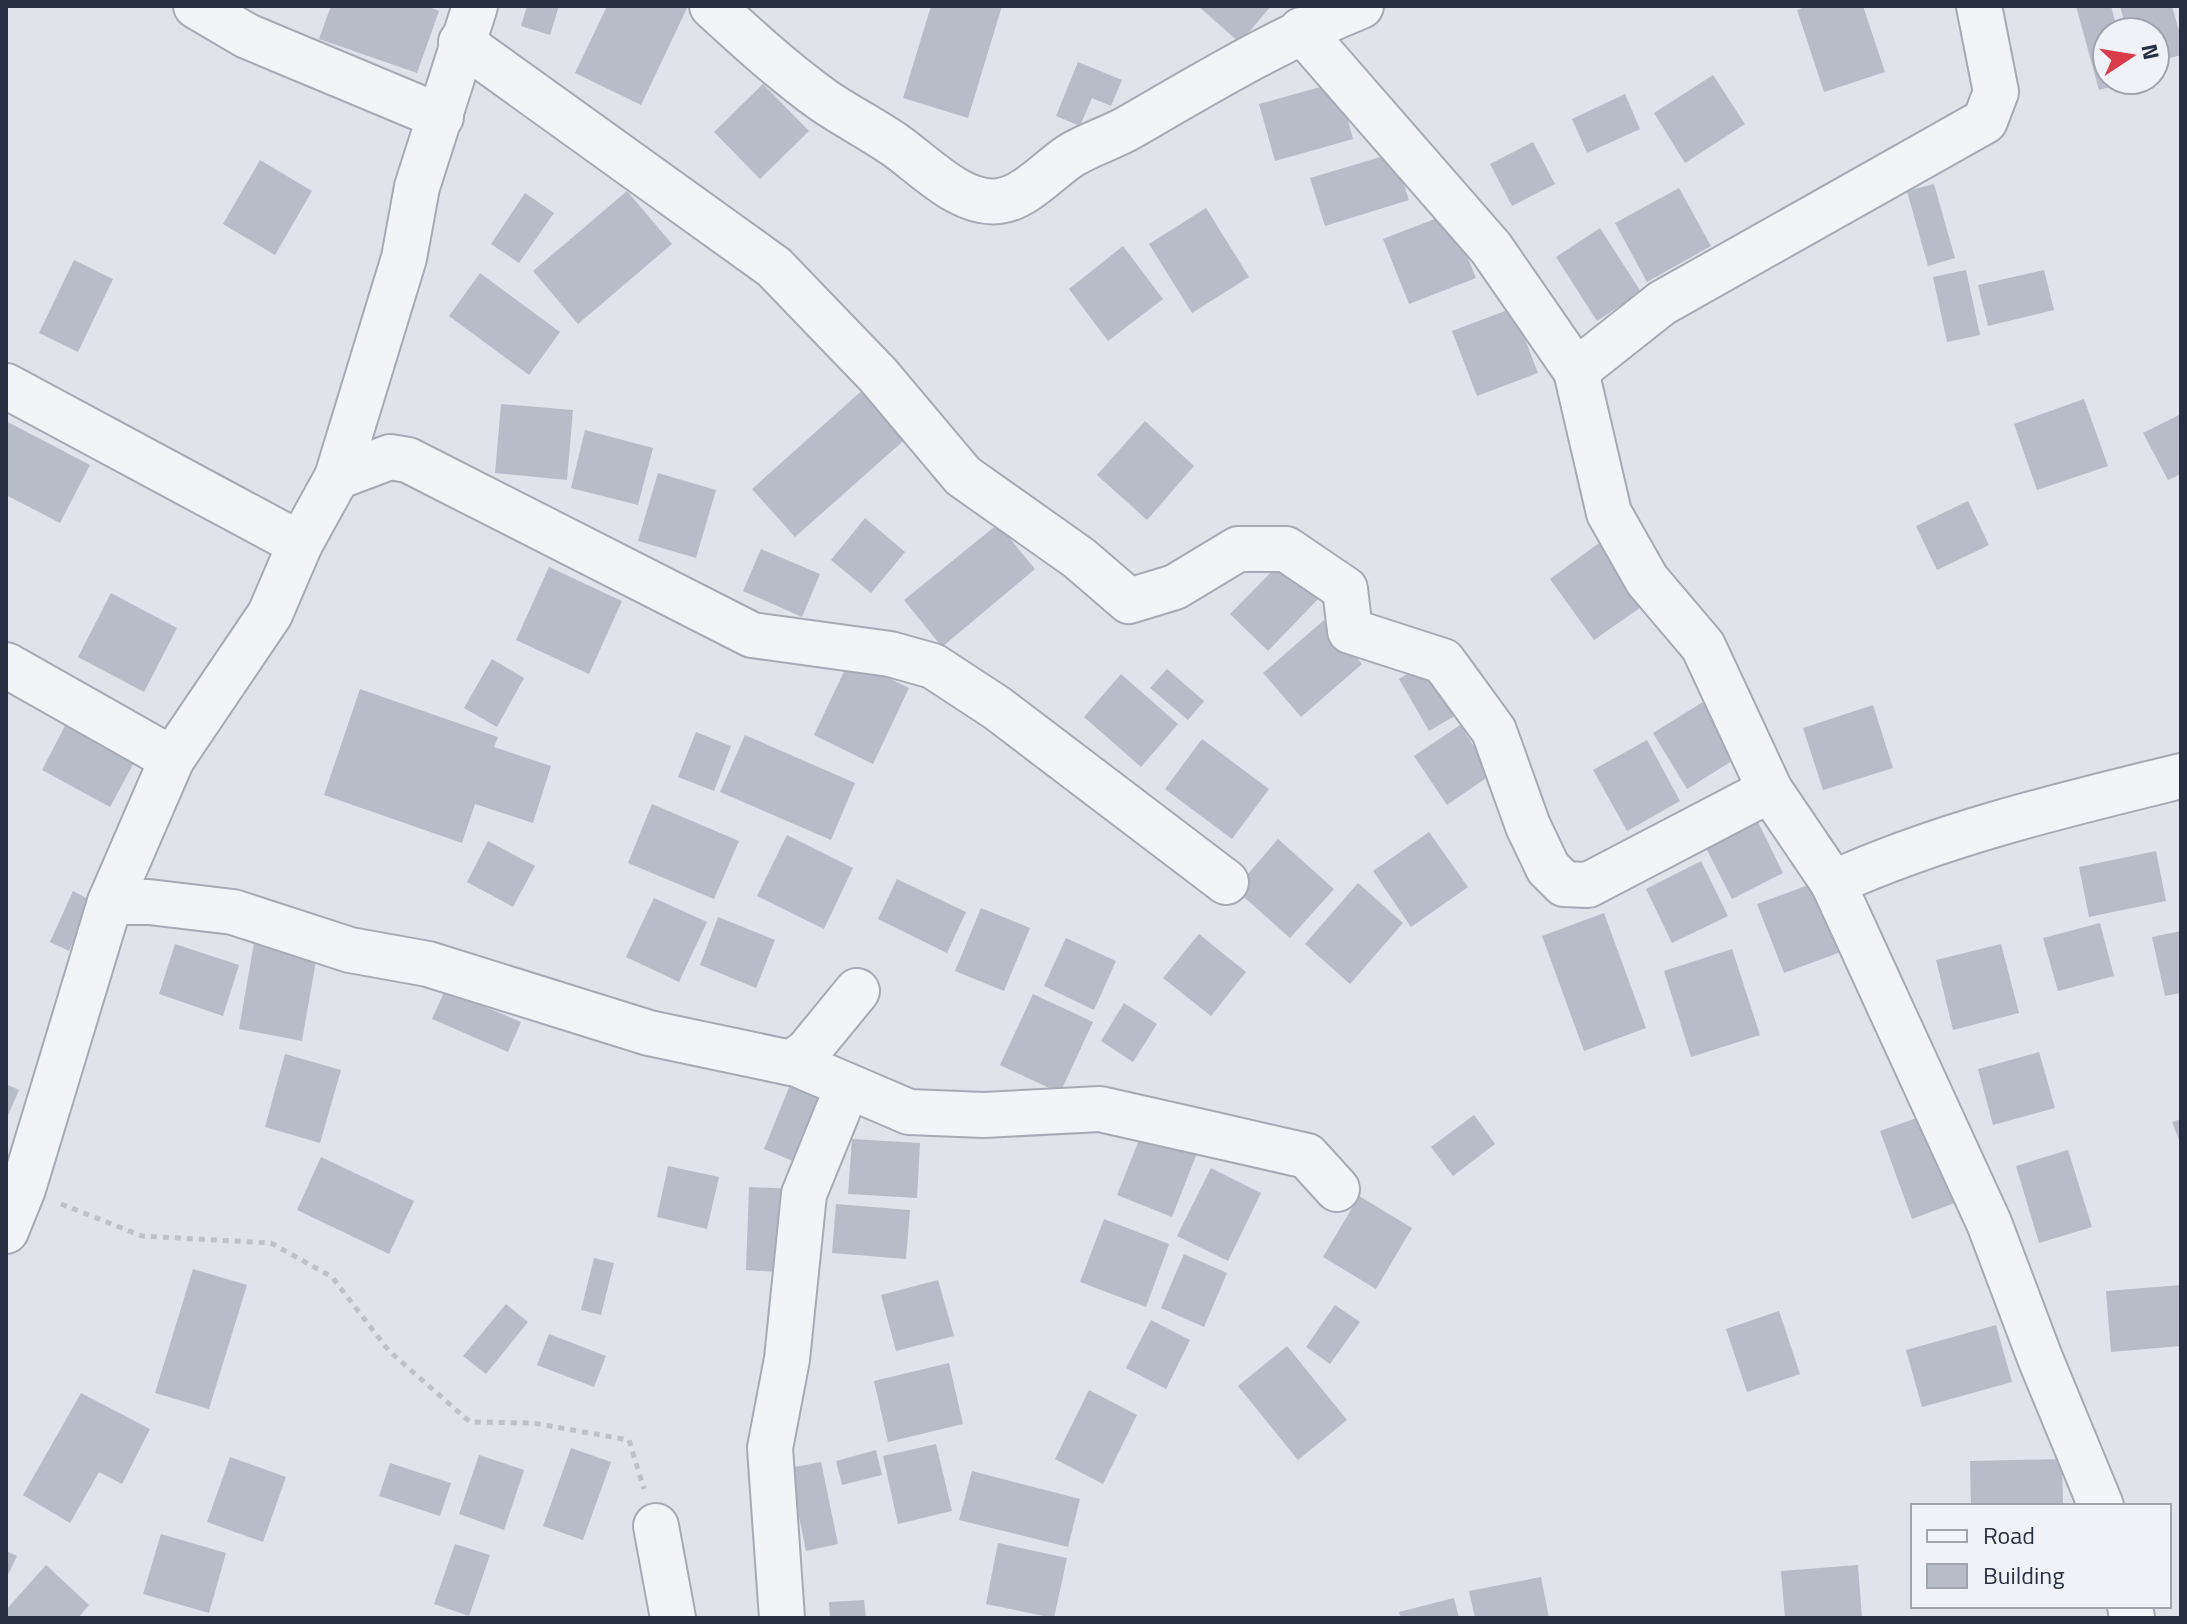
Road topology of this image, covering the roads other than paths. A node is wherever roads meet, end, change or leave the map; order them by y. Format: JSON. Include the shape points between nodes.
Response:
{"nodes":[{"id":1,"x":196,"y":6,"type":"edge"},
{"id":2,"x":712,"y":6,"type":"edge"},
{"id":3,"x":1361,"y":6,"type":"edge"},
{"id":4,"x":1979,"y":6,"type":"edge"},
{"id":5,"x":468,"y":24,"type":"edge"},
{"id":6,"x":1301,"y":30,"type":"junction"},
{"id":7,"x":441,"y":117,"type":"junction"},
{"id":8,"x":1576,"y":371,"type":"junction"},
{"id":9,"x":6,"y":386,"type":"edge"},
{"id":10,"x":337,"y":477,"type":"junction"},
{"id":11,"x":300,"y":544,"type":"junction"},
{"id":12,"x":6,"y":665,"type":"edge"},
{"id":13,"x":172,"y":759,"type":"junction"},
{"id":14,"x":2181,"y":776,"type":"edge"},
{"id":15,"x":1770,"y":790,"type":"junction"},
{"id":16,"x":1226,"y":882,"type":"dead end"},
{"id":17,"x":1833,"y":883,"type":"junction"},
{"id":18,"x":110,"y":902,"type":"junction"},
{"id":19,"x":857,"y":991,"type":"dead end"},
{"id":20,"x":792,"y":1062,"type":"junction"},
{"id":21,"x":847,"y":1088,"type":"junction"},
{"id":22,"x":1337,"y":1189,"type":"dead end"},
{"id":23,"x":6,"y":1231,"type":"edge"},
{"id":24,"x":2100,"y":1504,"type":"edge"},
{"id":25,"x":656,"y":1526,"type":"road end"},
{"id":26,"x":673,"y":1618,"type":"edge"},
{"id":27,"x":782,"y":1618,"type":"edge"}],
"edges":[{"from":1,"to":7,"type":"street","via":[[247,36]]},
{"from":2,"to":6,"type":"street","via":[[824,100],[944,183],[981,200],[1001,202],[1071,155]]},
{"from":3,"to":6,"type":"street"},
{"from":4,"to":8,"type":"street","via":[[1996,92],[1985,121],[1662,303]]},
{"from":5,"to":7,"type":"street"},
{"from":5,"to":15,"type":"street","via":[[774,267],[878,375],[963,476],[1079,558],[1129,601],[1175,587],[1238,549],[1286,549],[1345,589],[1350,631],[1443,661],[1494,731],[1528,826],[1548,868],[1564,884],[1588,885]]},
{"from":6,"to":8,"type":"street","via":[[1491,248]]},
{"from":7,"to":10,"type":"street"},
{"from":8,"to":15,"type":"street","via":[[1609,513],[1647,580],[1703,646]]},
{"from":9,"to":11,"type":"street"},
{"from":10,"to":11,"type":"street"},
{"from":10,"to":16,"type":"street","via":[[390,457],[408,460],[752,635],[890,654],[933,666],[997,708]]},
{"from":11,"to":13,"type":"street","via":[[270,614]]},
{"from":12,"to":13,"type":"street"},
{"from":13,"to":18,"type":"street"},
{"from":14,"to":17,"type":"street","via":[[1895,855]]},
{"from":15,"to":17,"type":"street"},
{"from":17,"to":24,"type":"street","via":[[1989,1223]]},
{"from":18,"to":20,"type":"street","via":[[233,912],[350,950],[428,964],[649,1033]]},
{"from":18,"to":23,"type":"street"},
{"from":19,"to":20,"type":"street","via":[[807,1052]]},
{"from":20,"to":21,"type":"street"},
{"from":21,"to":22,"type":"street","via":[[909,1112],[984,1115],[1100,1109],[1307,1156]]},
{"from":21,"to":27,"type":"street","via":[[804,1194],[787,1359],[770,1448]]},
{"from":25,"to":26,"type":"street"}]}
